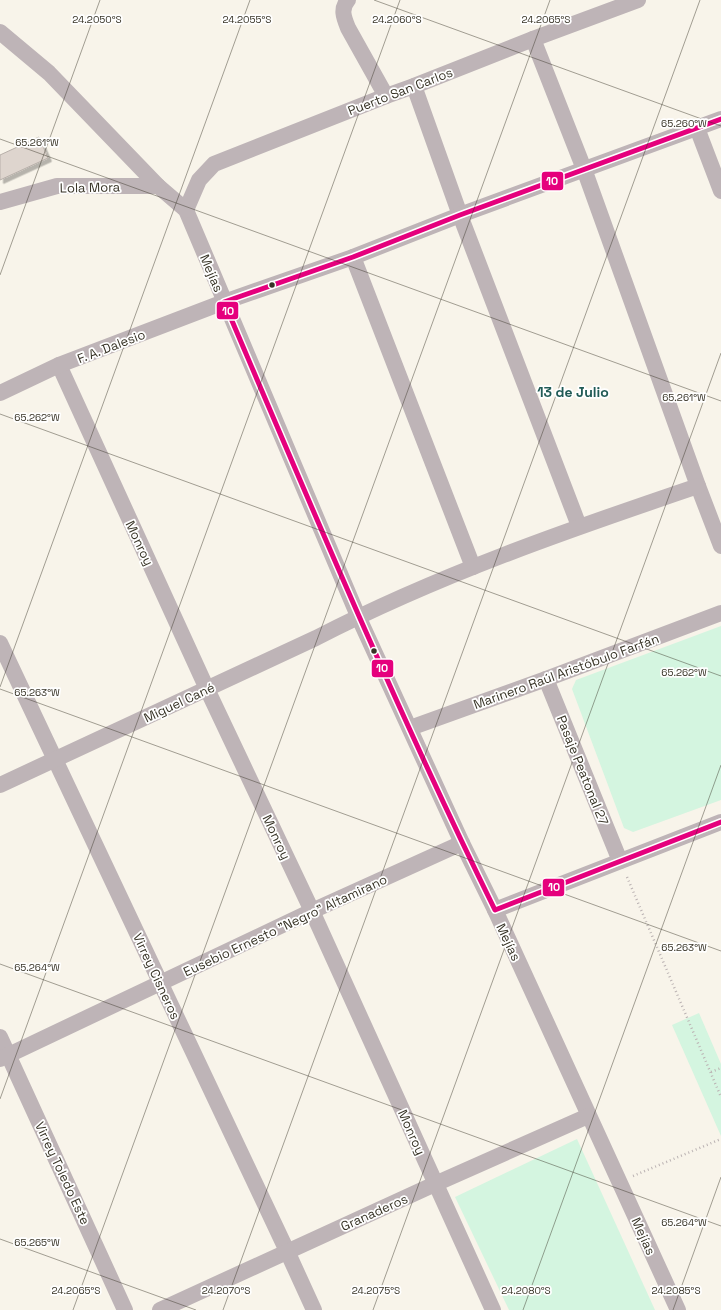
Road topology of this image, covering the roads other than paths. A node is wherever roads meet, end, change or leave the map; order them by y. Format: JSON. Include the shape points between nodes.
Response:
{"nodes":[{"id":1,"x":348,"y":0,"type":"edge"},
{"id":2,"x":638,"y":0,"type":"edge"},
{"id":3,"x":0,"y":32,"type":"edge"},
{"id":4,"x":533,"y":39,"type":"junction"},
{"id":5,"x":414,"y":86,"type":"junction"},
{"id":6,"x":386,"y":96,"type":"junction"},
{"id":7,"x":721,"y":120,"type":"edge"},
{"id":8,"x":697,"y":128,"type":"junction"},
{"id":9,"x":584,"y":169,"type":"junction"},
{"id":10,"x":158,"y":186,"type":"junction"},
{"id":11,"x":721,"y":191,"type":"edge"},
{"id":12,"x":0,"y":202,"type":"edge"},
{"id":13,"x":186,"y":210,"type":"junction"},
{"id":14,"x":460,"y":215,"type":"junction"},
{"id":15,"x":353,"y":257,"type":"junction"},
{"id":16,"x":224,"y":302,"type":"junction"},
{"id":17,"x":59,"y":366,"type":"junction"},
{"id":18,"x":0,"y":394,"type":"edge"},
{"id":19,"x":698,"y":486,"type":"junction"},
{"id":20,"x":579,"y":526,"type":"junction"},
{"id":21,"x":721,"y":546,"type":"edge"},
{"id":22,"x":473,"y":566,"type":"junction"},
{"id":23,"x":721,"y":613,"type":"edge"},
{"id":24,"x":358,"y":616,"type":"junction"},
{"id":25,"x":0,"y":643,"type":"edge"},
{"id":26,"x":546,"y":679,"type":"junction"},
{"id":27,"x":207,"y":689,"type":"junction"},
{"id":28,"x":410,"y":728,"type":"junction"},
{"id":29,"x":55,"y":760,"type":"junction"},
{"id":30,"x":0,"y":785,"type":"edge"},
{"id":31,"x":721,"y":822,"type":"edge"},
{"id":32,"x":462,"y":843,"type":"junction"},
{"id":33,"x":620,"y":861,"type":"junction"},
{"id":34,"x":495,"y":910,"type":"junction"},
{"id":35,"x":312,"y":911,"type":"junction"},
{"id":36,"x":161,"y":983,"type":"junction"},
{"id":37,"x":0,"y":1037,"type":"edge"},
{"id":38,"x":4,"y":1057,"type":"edge"},
{"id":39,"x":588,"y":1116,"type":"junction"},
{"id":40,"x":435,"y":1184,"type":"junction"},
{"id":41,"x":287,"y":1251,"type":"junction"},
{"id":42,"x":125,"y":1310,"type":"edge"},
{"id":43,"x":160,"y":1310,"type":"edge"},
{"id":44,"x":314,"y":1310,"type":"edge"},
{"id":45,"x":493,"y":1310,"type":"edge"},
{"id":46,"x":678,"y":1310,"type":"edge"}],
"edges":[{"from":1,"to":6,"type":"street","via":[[343,16]]},
{"from":2,"to":4,"type":"street","name":"Puerto San Carlos"},
{"from":3,"to":10,"type":"street","name":"Mejías","via":[[54,78]]},
{"from":4,"to":5,"type":"street","name":"Puerto San Carlos"},
{"from":4,"to":9,"type":"street"},
{"from":5,"to":6,"type":"street","name":"Puerto San Carlos"},
{"from":5,"to":14,"type":"street"},
{"from":6,"to":13,"type":"street","name":"Puerto San Carlos","via":[[214,164],[199,180]]},
{"from":7,"to":8,"type":"street","name":"F. A. Dalesio"},
{"from":8,"to":9,"type":"street","name":"F. A. Dalesio"},
{"from":8,"to":11,"type":"street"},
{"from":9,"to":14,"type":"street","name":"F. A. Dalesio"},
{"from":9,"to":19,"type":"street"},
{"from":10,"to":12,"type":"street","name":"Lola Mora","via":[[57,186]]},
{"from":10,"to":13,"type":"street","name":"Mejías"},
{"from":13,"to":16,"type":"street","name":"Mejías"},
{"from":14,"to":15,"type":"street","name":"F. A. Dalesio"},
{"from":14,"to":20,"type":"street"},
{"from":15,"to":16,"type":"street","name":"F. A. Dalesio"},
{"from":15,"to":22,"type":"street"},
{"from":16,"to":17,"type":"street","name":"F. A. Dalesio"},
{"from":16,"to":24,"type":"street","name":"Mejías"},
{"from":17,"to":18,"type":"street","name":"F. A. Dalesio"},
{"from":17,"to":27,"type":"street","name":"Monroy"},
{"from":19,"to":20,"type":"street","name":"Miguel Cané"},
{"from":19,"to":21,"type":"street"},
{"from":20,"to":22,"type":"street","name":"Miguel Cané"},
{"from":22,"to":24,"type":"street","name":"Miguel Cané"},
{"from":23,"to":26,"type":"street","name":"Marinero Raúl Aristóbulo Farfán"},
{"from":24,"to":27,"type":"street","name":"Miguel Cané"},
{"from":24,"to":28,"type":"street","name":"Mejías"},
{"from":25,"to":29,"type":"street","name":"Virrey Cisneros"},
{"from":26,"to":28,"type":"street","name":"Marinero Raúl Aristóbulo Farfán"},
{"from":26,"to":33,"type":"street","name":"Pasaje Peatonal 27"},
{"from":27,"to":29,"type":"street","name":"Miguel Cané"},
{"from":27,"to":35,"type":"street","name":"Monroy"},
{"from":28,"to":32,"type":"street","name":"Mejías"},
{"from":29,"to":30,"type":"street","name":"Miguel Cané"},
{"from":29,"to":36,"type":"street","name":"Virrey Cisneros"},
{"from":31,"to":33,"type":"street"},
{"from":32,"to":34,"type":"street","name":"Mejías"},
{"from":32,"to":35,"type":"street","name":"Eusebio Ernesto \"Negro\" Altamirano"},
{"from":33,"to":34,"type":"street"},
{"from":34,"to":39,"type":"street","name":"Mejías"},
{"from":35,"to":36,"type":"street","name":"Eusebio Ernesto \"Negro\" Altamirano"},
{"from":35,"to":40,"type":"street","name":"Monroy"},
{"from":36,"to":38,"type":"street","name":"Eusebio Ernesto \"Negro\" Altamirano"},
{"from":36,"to":41,"type":"street","name":"Virrey Cisneros"},
{"from":37,"to":38,"type":"street","name":"Virrey Toledo Este"},
{"from":38,"to":42,"type":"street","name":"Virrey Toledo Este"},
{"from":39,"to":40,"type":"street","name":"Granaderos"},
{"from":39,"to":46,"type":"street","name":"Mejías"},
{"from":40,"to":41,"type":"street","name":"Granaderos"},
{"from":40,"to":45,"type":"street","name":"Monroy"},
{"from":41,"to":43,"type":"street","name":"Granaderos"},
{"from":41,"to":44,"type":"street","name":"Virrey Cisneros"}]}
